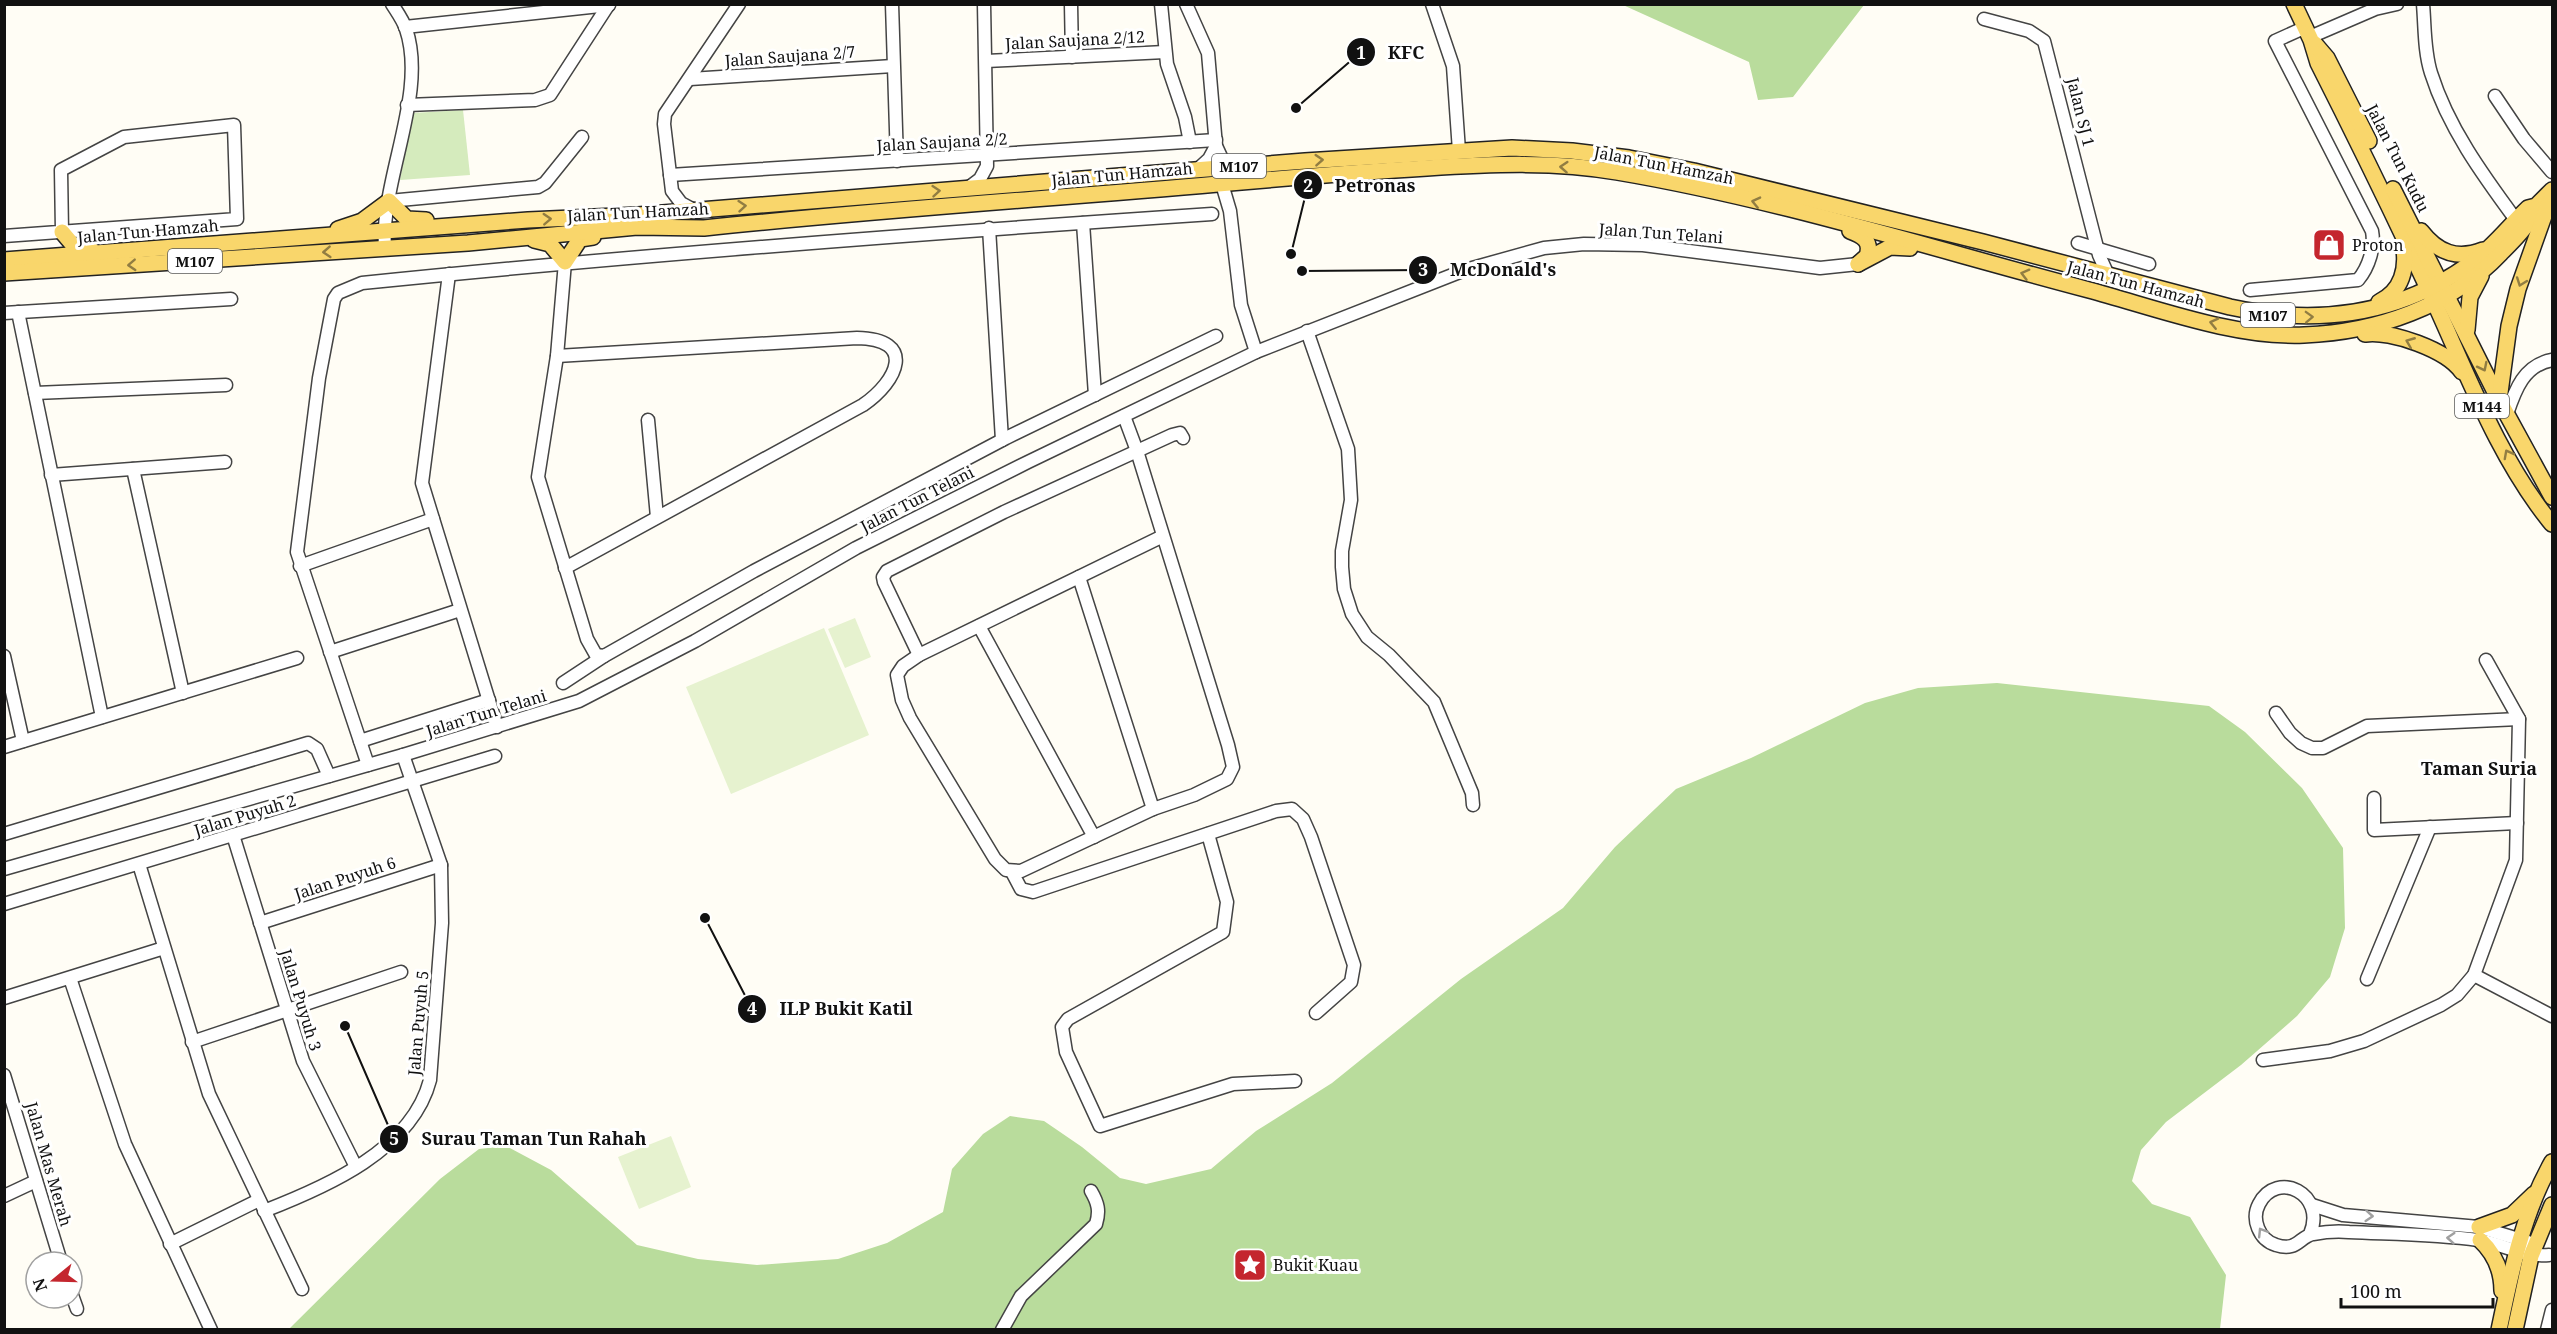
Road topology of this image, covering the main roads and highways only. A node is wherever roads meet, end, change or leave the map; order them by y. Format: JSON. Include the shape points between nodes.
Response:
{"nodes":[{"id":1,"x":2294,"y":4,"type":"edge"},
{"id":2,"x":2553,"y":190,"type":"edge"},
{"id":3,"x":2536,"y":206,"type":"junction"},
{"id":4,"x":1778,"y":207,"type":"junction"},
{"id":5,"x":2396,"y":207,"type":"junction"},
{"id":6,"x":510,"y":222,"type":"junction"},
{"id":7,"x":704,"y":228,"type":"junction"},
{"id":8,"x":261,"y":240,"type":"junction"},
{"id":9,"x":468,"y":243,"type":"junction"},
{"id":10,"x":2487,"y":249,"type":"junction"},
{"id":11,"x":134,"y":250,"type":"junction"},
{"id":12,"x":4,"y":260,"type":"edge"},
{"id":13,"x":1984,"y":263,"type":"junction"},
{"id":14,"x":2484,"y":271,"type":"junction"},
{"id":15,"x":4,"y":273,"type":"edge"},
{"id":16,"x":2435,"y":285,"type":"junction"},
{"id":17,"x":2441,"y":299,"type":"junction"},
{"id":18,"x":2339,"y":314,"type":"junction"},
{"id":19,"x":2298,"y":335,"type":"junction"},
{"id":20,"x":2468,"y":340,"type":"junction"},
{"id":21,"x":2482,"y":406,"type":"junction"},
{"id":22,"x":2503,"y":407,"type":"junction"},
{"id":23,"x":2553,"y":497,"type":"edge"},
{"id":24,"x":2553,"y":524,"type":"edge"},
{"id":25,"x":2553,"y":1162,"type":"edge"},
{"id":26,"x":2543,"y":1178,"type":"junction"},
{"id":27,"x":2553,"y":1205,"type":"edge"},
{"id":28,"x":2526,"y":1248,"type":"junction"},
{"id":29,"x":2500,"y":1327,"type":"edge"},
{"id":30,"x":2516,"y":1329,"type":"edge"}],
"edges":[{"from":1,"to":5,"type":"main road","name":"Jalan Tun Kudu","number":"M144","via":[[2309,35],[2327,58]]},
{"from":2,"to":3,"type":"main road","number":"M107"},
{"from":2,"to":22,"type":"main road","one_way":true,"via":[[2511,314]]},
{"from":3,"to":10,"type":"main road","number":"M107","via":[[2528,208]]},
{"from":3,"to":14,"type":"main road","number":"M107","via":[[2536,212]]},
{"from":4,"to":7,"type":"main road","name":"Jalan Tun Hamzah","number":"M107","one_way":true,"via":[[1618,172],[1519,164],[1357,172]]},
{"from":4,"to":13,"type":"main road","name":"Jalan Tun Hamzah","number":"M107"},
{"from":4,"to":13,"type":"main road","via":[[1866,238],[1867,256],[1858,264],[1899,246]]},
{"from":5,"to":10,"type":"main road","via":[[2436,248],[2448,254],[2473,254]]},
{"from":5,"to":16,"type":"main road","name":"Jalan Tun Kudu","number":"M144"},
{"from":5,"to":18,"type":"main road","via":[[2405,254],[2397,289],[2377,302]]},
{"from":6,"to":8,"type":"main road","name":"Jalan Tun Hamzah","number":"M107"},
{"from":6,"to":8,"type":"main road","via":[[414,221],[406,219],[389,201],[374,214],[347,227]]},
{"from":6,"to":18,"type":"main road","name":"Jalan Tun Hamzah","number":"M107","one_way":true,"via":[[1234,166],[1512,148],[1572,151],[1638,159],[1786,193],[2270,315]]},
{"from":7,"to":9,"type":"main road","name":"Jalan Tun Hamzah","number":"M107","via":[[637,227]]},
{"from":7,"to":9,"type":"main road","via":[[580,239],[565,262],[550,244],[534,240]]},
{"from":8,"to":11,"type":"main road","name":"Jalan Tun Hamzah","number":"M107"},
{"from":9,"to":15,"type":"main road","name":"Jalan Tun Hamzah","number":"M107","one_way":true},
{"from":10,"to":16,"type":"main road","number":"M107"},
{"from":11,"to":12,"type":"main road","name":"Jalan Tun Hamzah","number":"M107"},
{"from":11,"to":12,"type":"main road","via":[[83,248],[73,245],[62,232],[49,248]]},
{"from":19,"to":13,"type":"main road","name":"Jalan Tun Hamzah","number":"M107","one_way":true,"via":[[2200,320]]},
{"from":14,"to":17,"type":"main road","number":"M107"},
{"from":14,"to":20,"type":"main road","via":[[2468,304]]},
{"from":16,"to":17,"type":"main road","name":"Jalan Tun Kudu","number":"M144"},
{"from":16,"to":18,"type":"main road","name":"Jalan Tun Hamzah","number":"M107","via":[[2387,305]]},
{"from":17,"to":19,"type":"main road","name":"Jalan Tun Hamzah","number":"M107","via":[[2364,327]]},
{"from":17,"to":20,"type":"main road","number":"M144"},
{"from":17,"to":21,"type":"main road","number":"M144"},
{"from":21,"to":19,"type":"main road","one_way":true,"via":[[2457,365],[2400,338],[2380,332],[2320,339]]},
{"from":20,"to":22,"type":"main road","number":"M144","one_way":true},
{"from":24,"to":21,"type":"main road","number":"M144","one_way":true,"via":[[2537,505]]},
{"from":22,"to":23,"type":"main road","number":"M144"},
{"from":25,"to":26,"type":"main road"},
{"from":26,"to":28,"type":"main road"},
{"from":26,"to":29,"type":"main road","via":[[2521,1208],[2479,1234],[2494,1256],[2502,1278]]},
{"from":27,"to":28,"type":"main road"},
{"from":28,"to":29,"type":"main road"},
{"from":28,"to":30,"type":"main road"}]}
